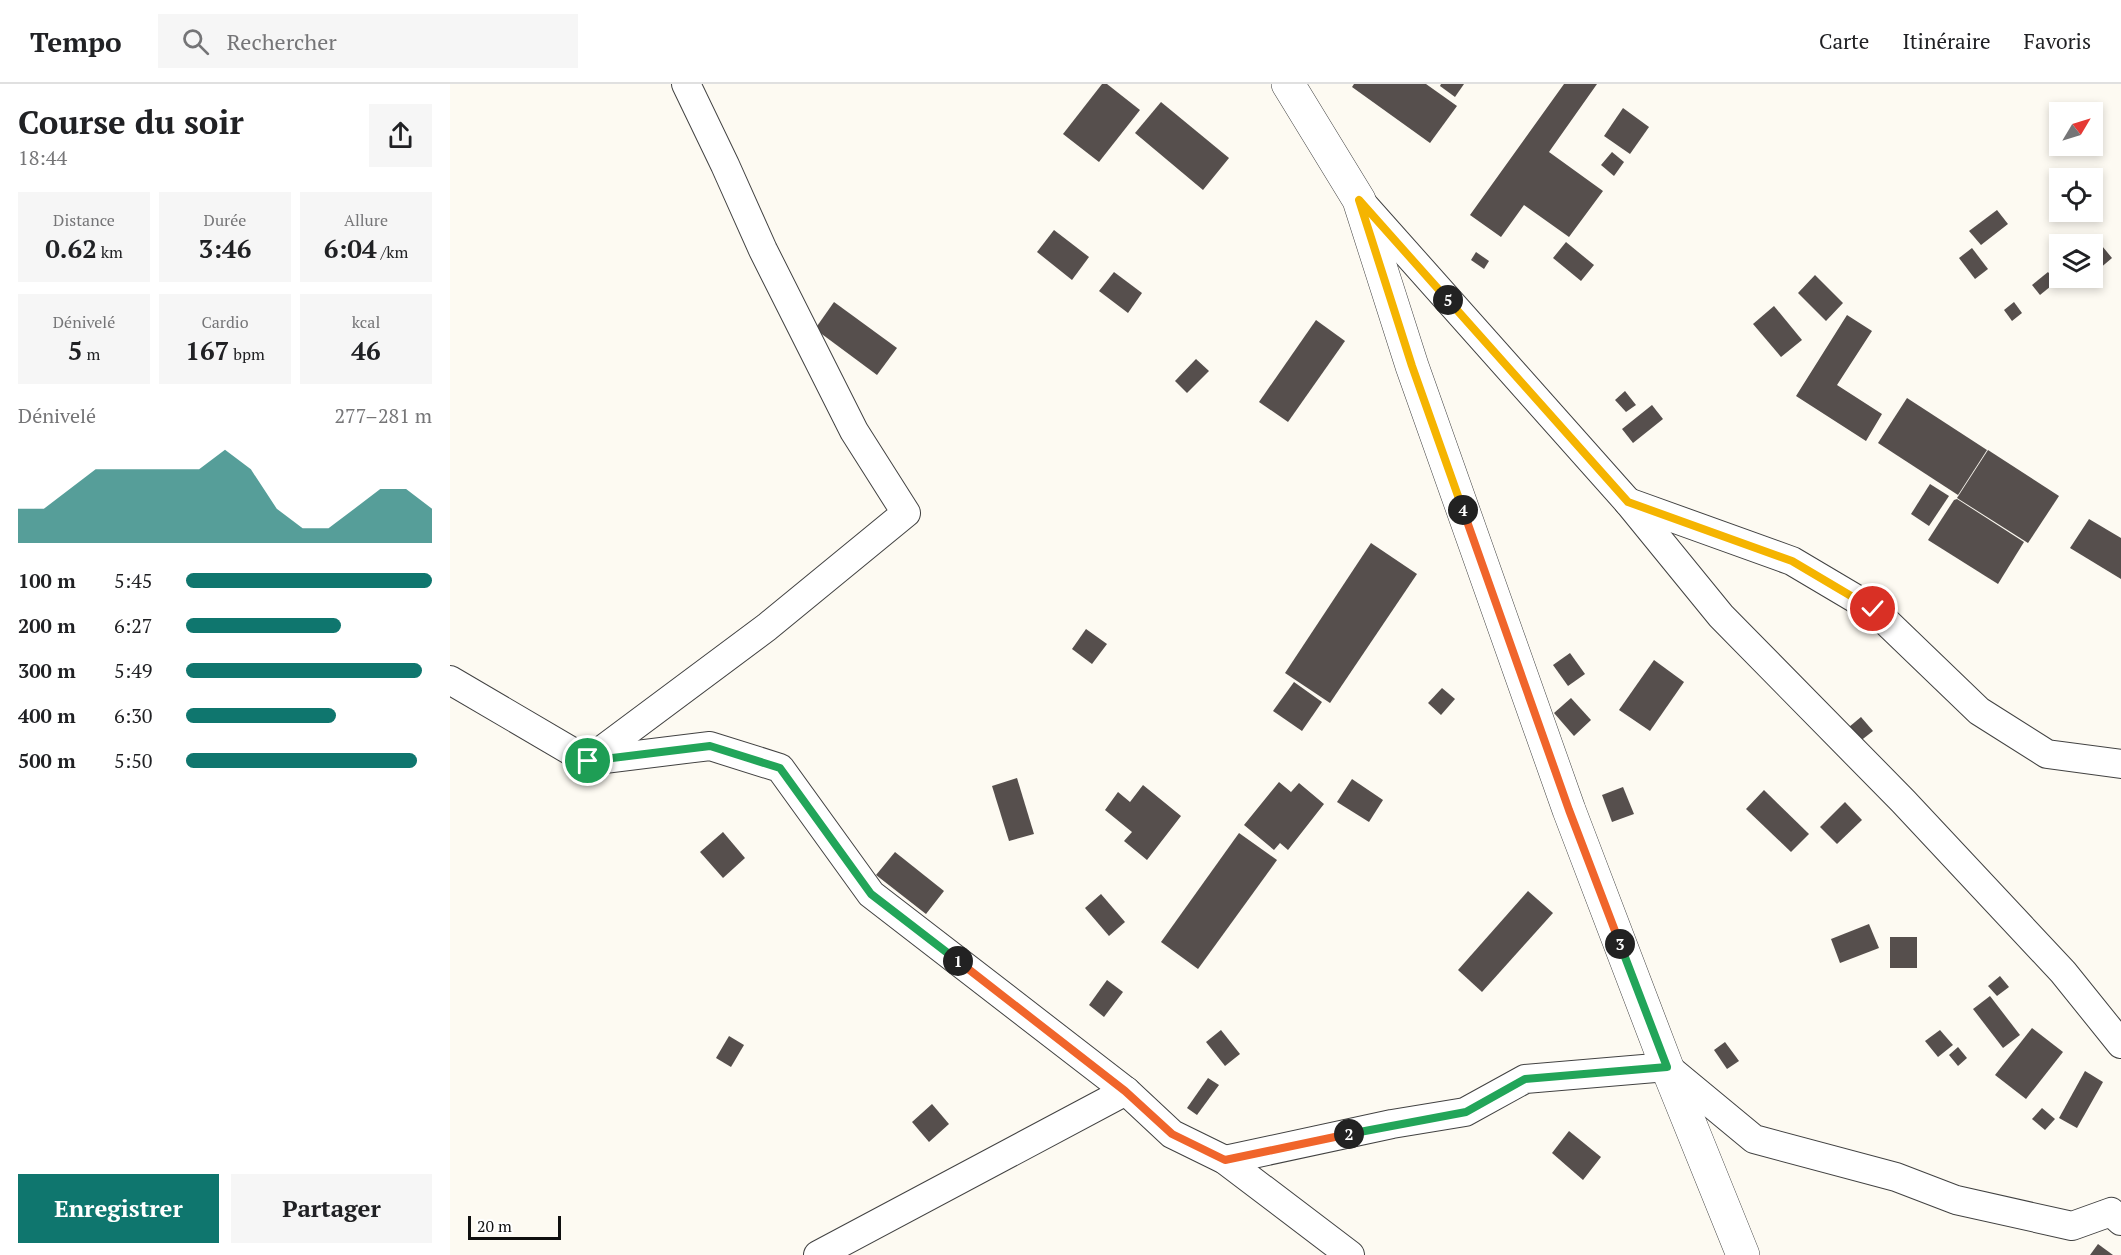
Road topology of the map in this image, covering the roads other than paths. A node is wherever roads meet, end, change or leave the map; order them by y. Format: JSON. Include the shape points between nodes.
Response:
{"nodes":[{"id":1,"x":686,"y":84,"type":"edge"},
{"id":2,"x":1288,"y":84,"type":"edge"},
{"id":3,"x":1359,"y":200,"type":"junction"},
{"id":4,"x":1628,"y":502,"type":"junction"},
{"id":5,"x":450,"y":680,"type":"edge"},
{"id":6,"x":588,"y":761,"type":"junction"},
{"id":7,"x":2121,"y":764,"type":"edge"},
{"id":8,"x":2121,"y":1044,"type":"edge"},
{"id":9,"x":1667,"y":1067,"type":"junction"},
{"id":10,"x":1125,"y":1091,"type":"junction"},
{"id":11,"x":1225,"y":1160,"type":"junction"},
{"id":12,"x":2121,"y":1221,"type":"edge"},
{"id":13,"x":818,"y":1255,"type":"edge"},
{"id":14,"x":1350,"y":1255,"type":"edge"},
{"id":15,"x":1743,"y":1255,"type":"edge"}],
"edges":[{"from":1,"to":6,"type":"street","via":[[848,421],[906,513],[767,627]]},
{"from":2,"to":3,"type":"street"},
{"from":3,"to":4,"type":"street"},
{"from":3,"to":9,"type":"street","via":[[1412,366],[1561,788]]},
{"from":4,"to":7,"type":"street","via":[[1792,561],[1873,609],[1979,711],[2047,754]]},
{"from":4,"to":8,"type":"street","via":[[1721,616],[1903,801],[2063,972]]},
{"from":5,"to":6,"type":"street"},
{"from":6,"to":10,"type":"street","via":[[710,746],[780,768],[871,894]]},
{"from":9,"to":11,"type":"street","via":[[1525,1079],[1466,1112]]},
{"from":9,"to":12,"type":"street","via":[[1754,1139],[1896,1176],[1956,1200],[2072,1226],[2111,1212]]},
{"from":9,"to":15,"type":"street"},
{"from":10,"to":11,"type":"street","via":[[1172,1134]]},
{"from":10,"to":13,"type":"street"},
{"from":11,"to":14,"type":"street"}]}
